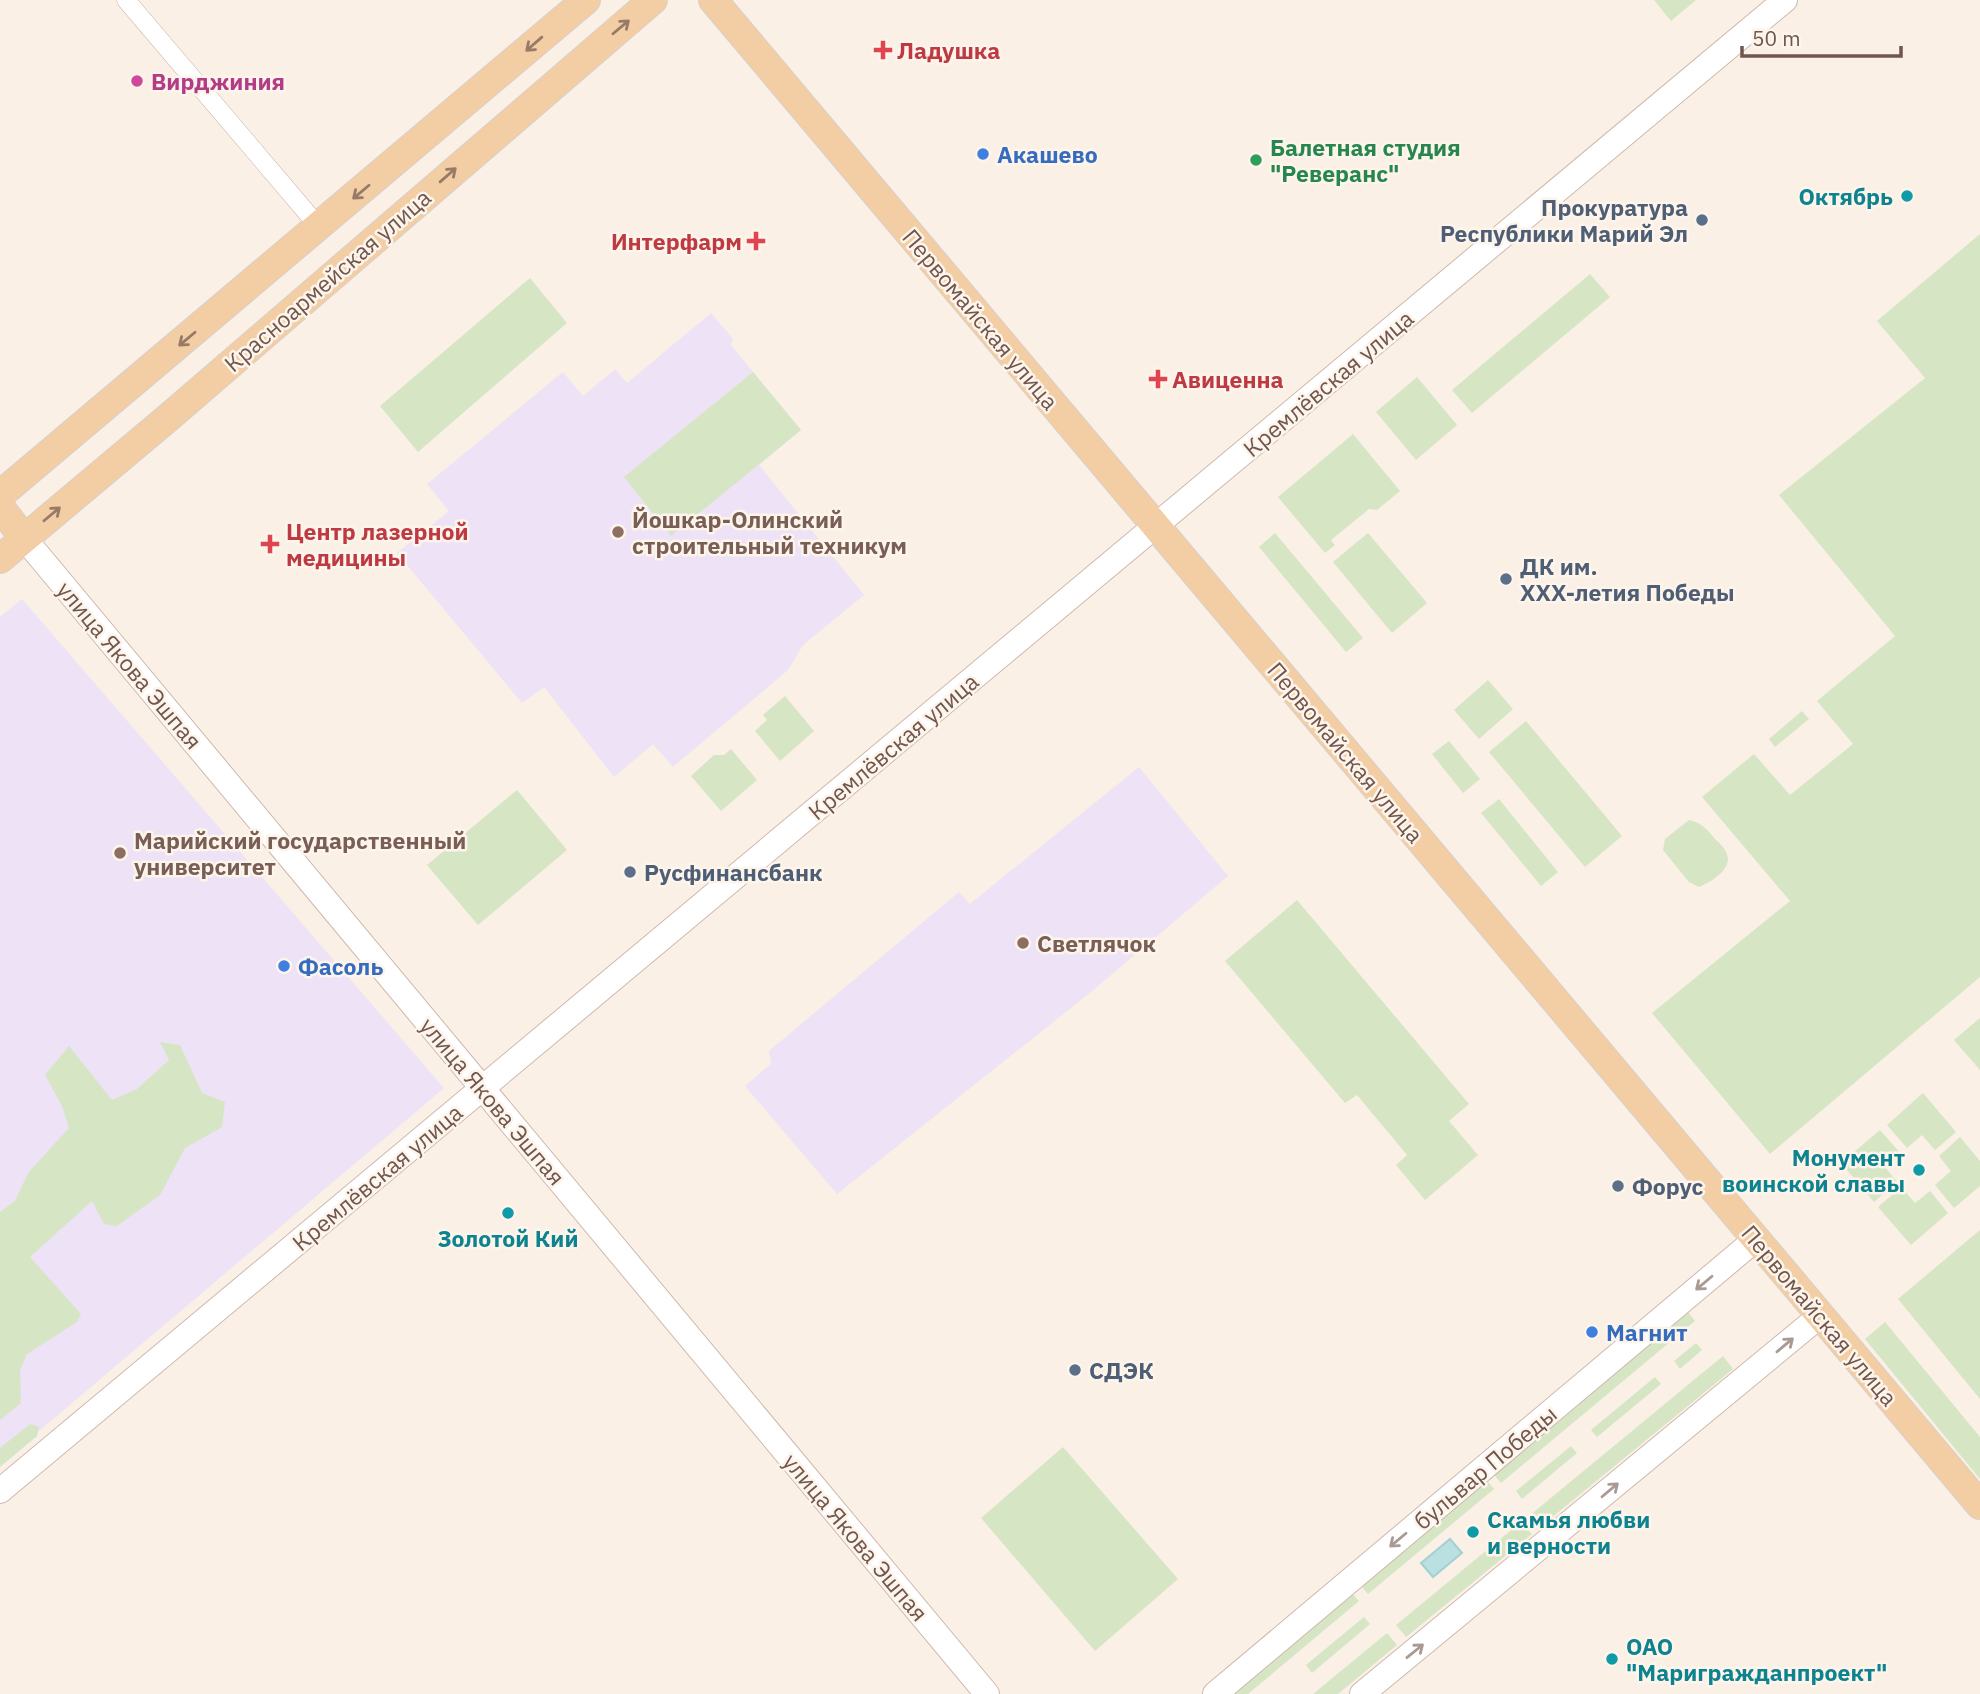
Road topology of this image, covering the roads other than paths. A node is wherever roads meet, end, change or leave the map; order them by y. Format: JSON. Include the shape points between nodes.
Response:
{"nodes":[{"id":1,"x":126,"y":0,"type":"edge"},
{"id":2,"x":586,"y":0,"type":"edge"},
{"id":3,"x":653,"y":0,"type":"edge"},
{"id":4,"x":713,"y":0,"type":"edge"},
{"id":5,"x":1785,"y":0,"type":"edge"},
{"id":6,"x":319,"y":228,"type":"junction"},
{"id":7,"x":0,"y":495,"type":"edge"},
{"id":8,"x":0,"y":507,"type":"edge"},
{"id":9,"x":1156,"y":527,"type":"junction"},
{"id":10,"x":24,"y":538,"type":"junction"},
{"id":11,"x":0,"y":559,"type":"edge"},
{"id":12,"x":483,"y":1088,"type":"junction"},
{"id":13,"x":1756,"y":1239,"type":"junction"},
{"id":14,"x":1821,"y":1315,"type":"junction"},
{"id":15,"x":0,"y":1491,"type":"edge"},
{"id":16,"x":1980,"y":1505,"type":"edge"},
{"id":17,"x":987,"y":1694,"type":"edge"},
{"id":18,"x":1214,"y":1694,"type":"edge"},
{"id":19,"x":1362,"y":1694,"type":"edge"}],
"edges":[{"from":1,"to":6,"type":"street"},
{"from":2,"to":6,"type":"main road","name":"Красноармейская улица","one_way":true},
{"from":10,"to":3,"type":"main road","name":"Красноармейская улица","one_way":true},
{"from":4,"to":9,"type":"main road","name":"Первомайская улица"},
{"from":5,"to":9,"type":"street","name":"Кремлёвская улица"},
{"from":6,"to":7,"type":"main road","name":"Красноармейская улица","one_way":true},
{"from":8,"to":10,"type":"main road","name":"улица Якова Эшпая"},
{"from":9,"to":12,"type":"street","name":"Кремлёвская улица"},
{"from":9,"to":13,"type":"main road","name":"Первомайская улица"},
{"from":10,"to":11,"type":"main road","name":"Красноармейская улица"},
{"from":10,"to":12,"type":"street","name":"улица Якова Эшпая"},
{"from":12,"to":15,"type":"street","name":"Кремлёвская улица"},
{"from":12,"to":17,"type":"street","name":"улица Якова Эшпая"},
{"from":13,"to":14,"type":"main road","name":"Первомайская улица"},
{"from":13,"to":18,"type":"street","name":"бульвар Победы","one_way":true},
{"from":14,"to":16,"type":"main road","name":"Первомайская улица"},
{"from":19,"to":14,"type":"street","one_way":true}]}
